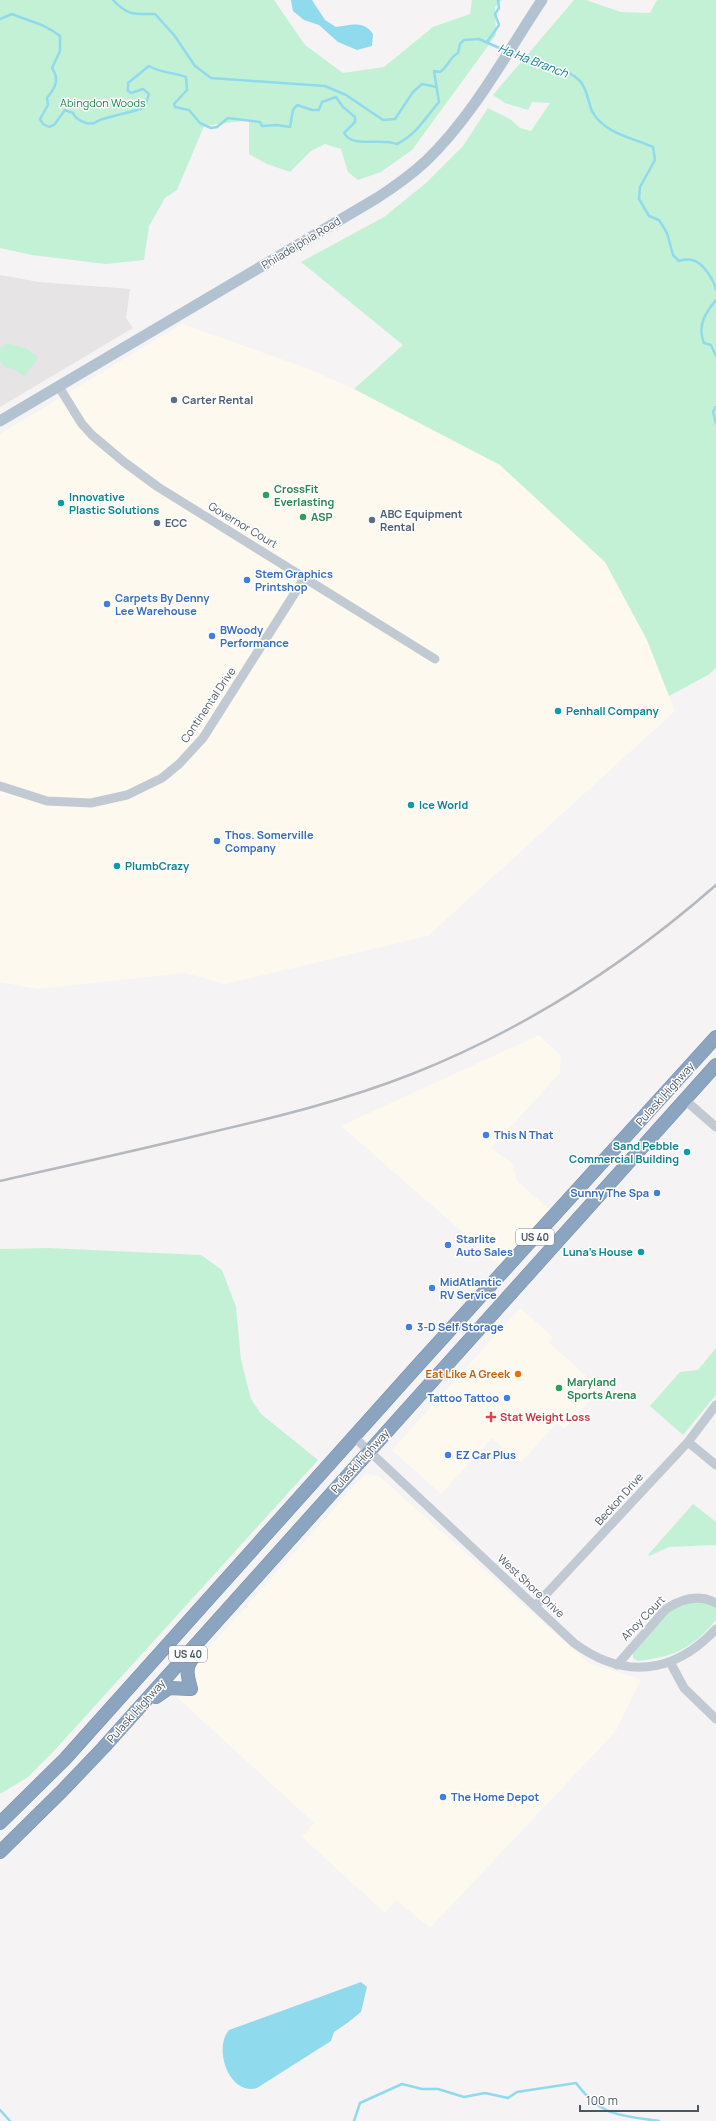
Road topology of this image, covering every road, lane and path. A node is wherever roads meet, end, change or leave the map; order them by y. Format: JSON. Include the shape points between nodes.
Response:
{"nodes":[{"id":1,"x":542,"y":0,"type":"edge"},
{"id":2,"x":59,"y":387,"type":"junction"},
{"id":3,"x":0,"y":421,"type":"edge"},
{"id":4,"x":305,"y":578,"type":"junction"},
{"id":5,"x":435,"y":659,"type":"dead end"},
{"id":6,"x":0,"y":786,"type":"edge"},
{"id":7,"x":716,"y":1037,"type":"edge"},
{"id":8,"x":716,"y":1065,"type":"edge"},
{"id":9,"x":685,"y":1100,"type":"junction"},
{"id":10,"x":716,"y":1127,"type":"edge"},
{"id":11,"x":716,"y":1405,"type":"edge"},
{"id":12,"x":354,"y":1437,"type":"junction"},
{"id":13,"x":688,"y":1442,"type":"junction"},
{"id":14,"x":369,"y":1451,"type":"junction"},
{"id":15,"x":716,"y":1465,"type":"edge"},
{"id":16,"x":716,"y":1603,"type":"edge"},
{"id":17,"x":535,"y":1606,"type":"junction"},
{"id":18,"x":220,"y":1618,"type":"junction"},
{"id":19,"x":716,"y":1629,"type":"edge"},
{"id":20,"x":670,"y":1662,"type":"junction"},
{"id":21,"x":617,"y":1665,"type":"junction"},
{"id":22,"x":716,"y":1719,"type":"edge"},
{"id":23,"x":103,"y":1748,"type":"junction"},
{"id":24,"x":34,"y":1790,"type":"junction"},
{"id":25,"x":0,"y":1810,"type":"edge"},
{"id":26,"x":0,"y":1823,"type":"edge"},
{"id":27,"x":0,"y":1852,"type":"edge"}],
"edges":[{"from":1,"to":2,"type":"main road","name":"Philadelphia Road","via":[[453,131],[410,175],[377,198]]},
{"from":2,"to":3,"type":"main road","name":"Philadelphia Road"},
{"from":2,"to":4,"type":"street","name":"Governor Court","via":[[82,424],[124,462],[158,487]]},
{"from":4,"to":5,"type":"street","name":"Governor Court"},
{"from":4,"to":6,"type":"street","name":"Continental Drive","via":[[203,738],[162,778],[127,795],[80,803],[47,801]]},
{"from":7,"to":12,"type":"highway","name":"Pulaski Highway","number":"US 40"},
{"from":8,"to":9,"type":"highway","name":"Pulaski Highway","number":"US 40"},
{"from":9,"to":10,"type":"street"},
{"from":9,"to":14,"type":"highway","name":"Pulaski Highway","number":"US 40"},
{"from":11,"to":13,"type":"street","name":"Beckon Drive"},
{"from":12,"to":14,"type":"street","name":"West Shore Drive"},
{"from":12,"to":24,"type":"highway","name":"Pulaski Highway","number":"US 40","via":[[65,1759]]},
{"from":13,"to":15,"type":"street"},
{"from":13,"to":17,"type":"street","name":"Beckon Drive"},
{"from":14,"to":17,"type":"street","name":"West Shore Drive"},
{"from":14,"to":18,"type":"highway","name":"Pulaski Highway","number":"US 40"},
{"from":16,"to":21,"type":"street","name":"Ahoy Court","via":[[703,1598],[676,1602],[666,1609]]},
{"from":17,"to":21,"type":"street","name":"West Shore Drive","via":[[587,1653],[594,1658]]},
{"from":18,"to":23,"type":"highway","name":"Pulaski Highway","number":"US 40"},
{"from":18,"to":23,"type":"highway","via":[[219,1629],[189,1662],[187,1669],[191,1689],[169,1688],[162,1691],[120,1738]]},
{"from":19,"to":20,"type":"street","name":"West Shore Drive","via":[[692,1652]]},
{"from":20,"to":21,"type":"street","name":"West Shore Drive","via":[[640,1667]]},
{"from":20,"to":22,"type":"street","via":[[684,1688]]},
{"from":23,"to":27,"type":"highway","name":"Pulaski Highway","number":"US 40"},
{"from":24,"to":25,"type":"highway"},
{"from":24,"to":26,"type":"highway","name":"Pulaski Highway","number":"US 40"}]}
